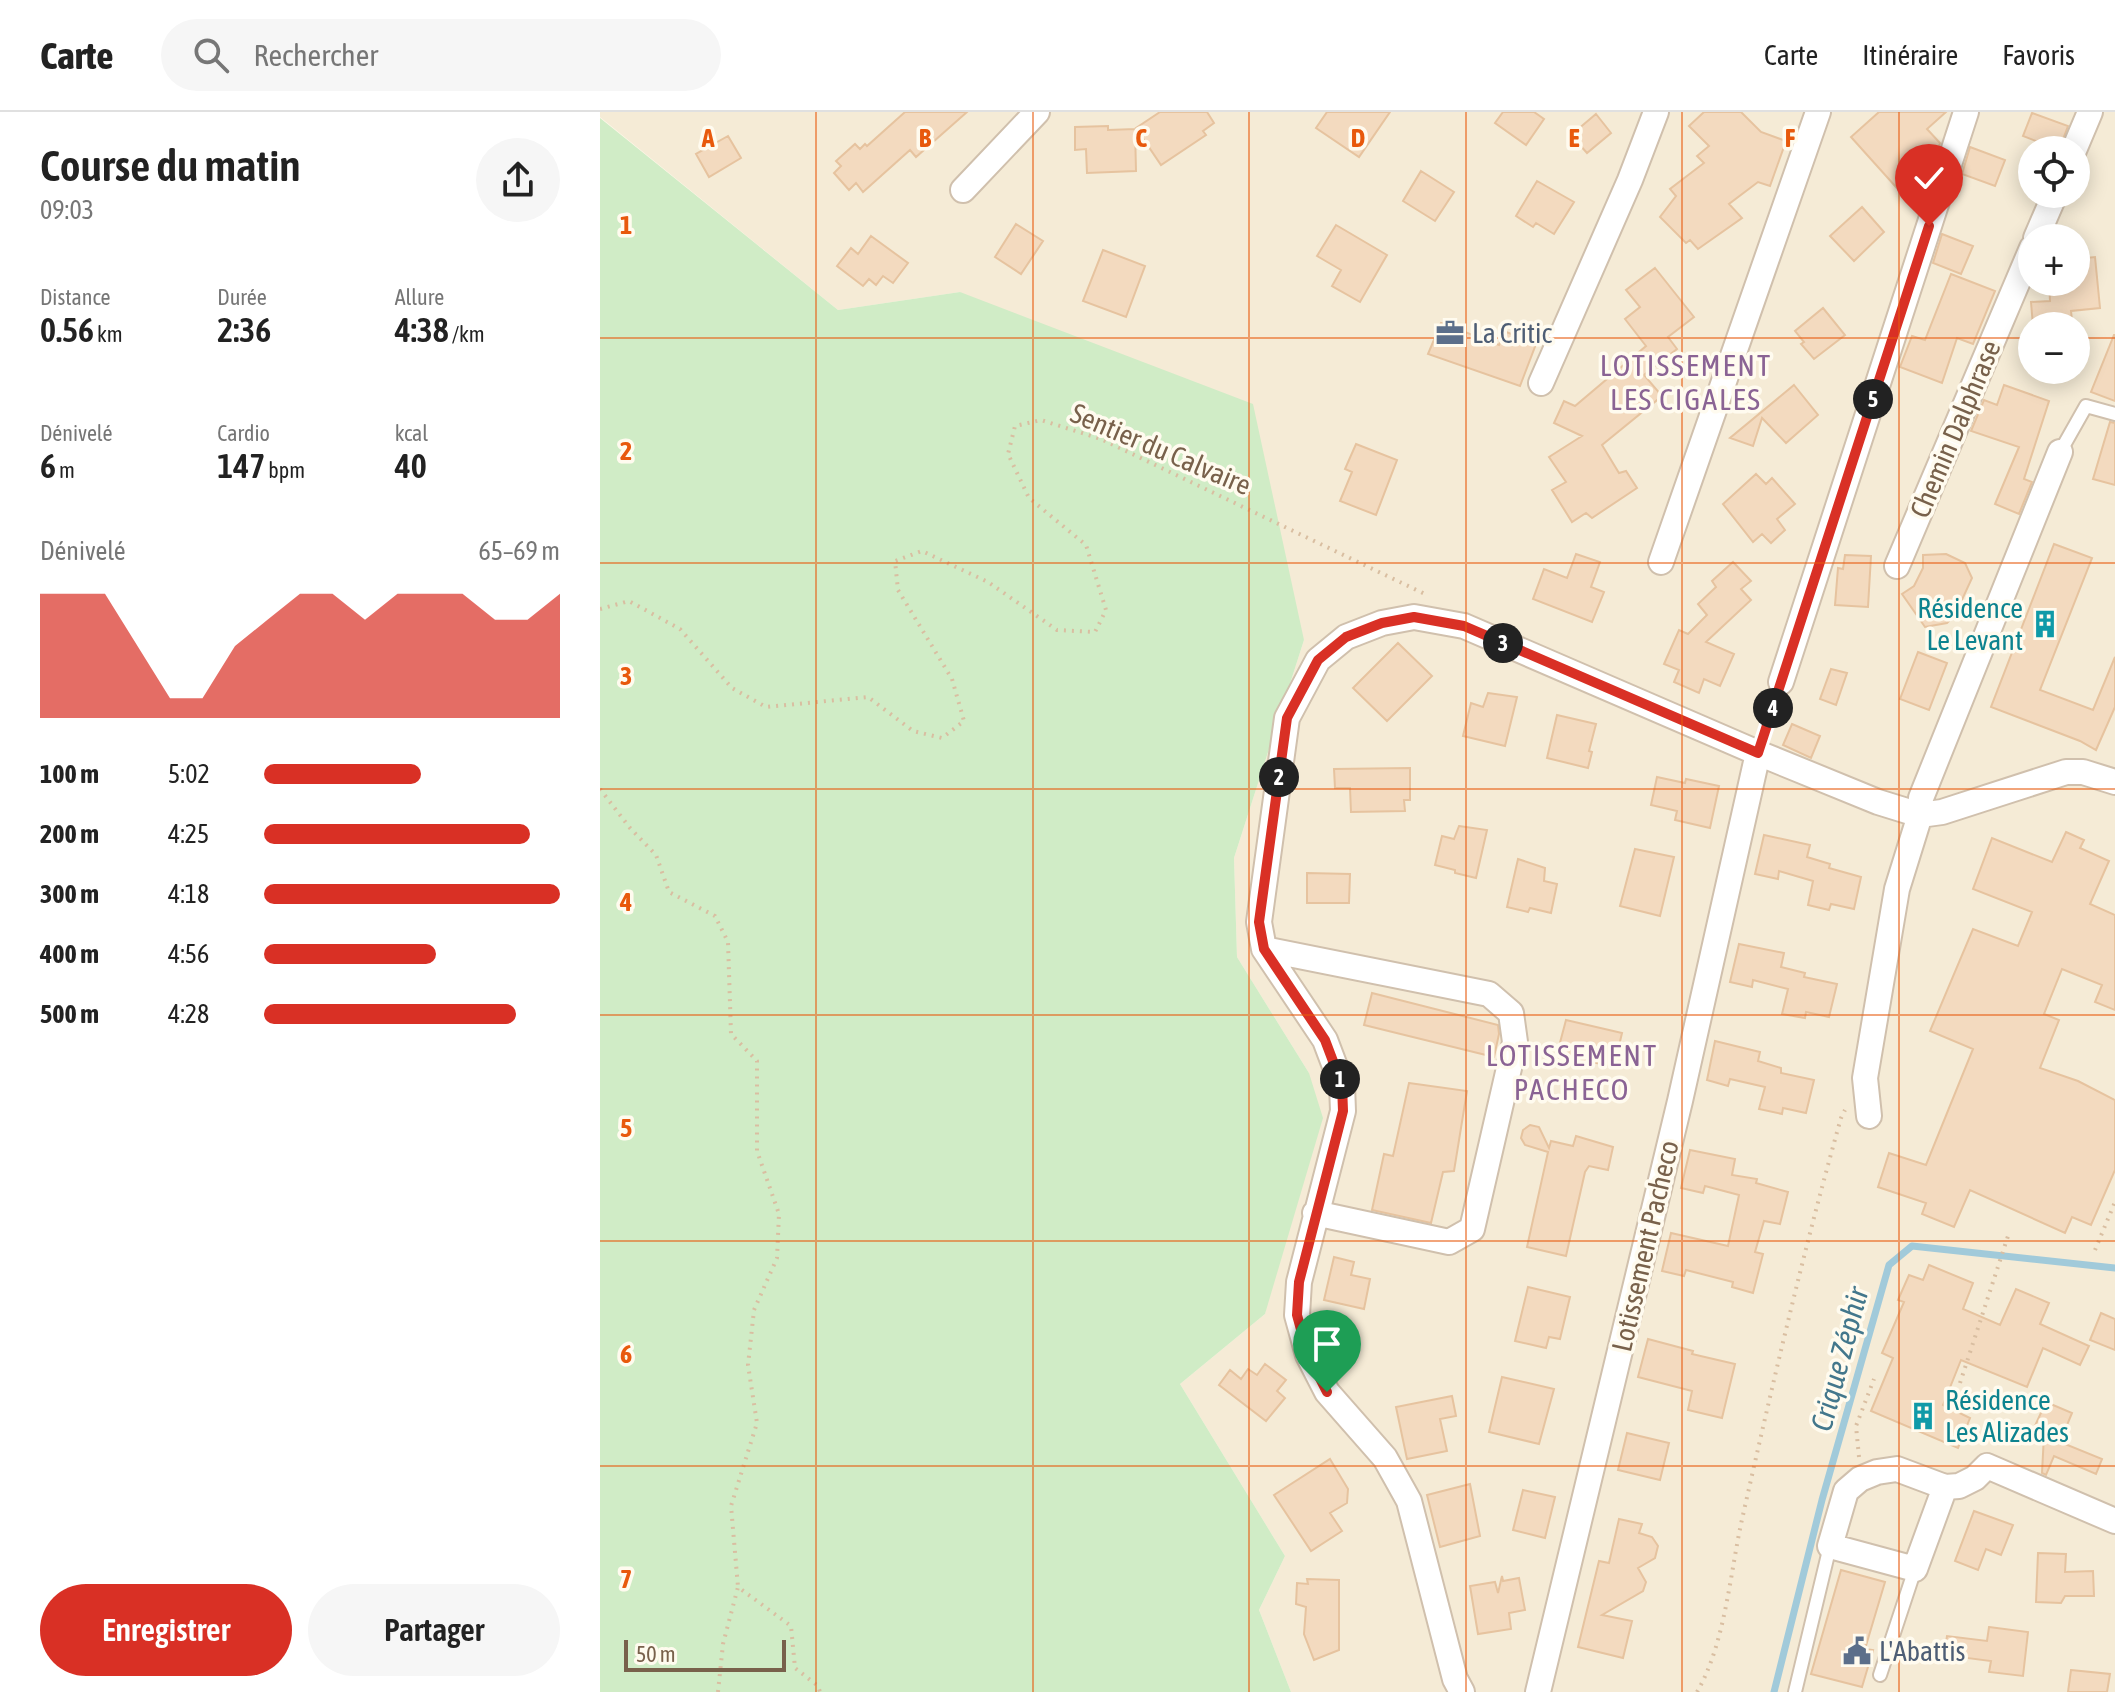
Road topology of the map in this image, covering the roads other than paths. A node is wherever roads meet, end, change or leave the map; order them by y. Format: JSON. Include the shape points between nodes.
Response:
{"nodes":[{"id":1,"x":1037,"y":112,"type":"edge"},
{"id":2,"x":1656,"y":112,"type":"edge"},
{"id":3,"x":1818,"y":112,"type":"edge"},
{"id":4,"x":1966,"y":112,"type":"edge"},
{"id":5,"x":2090,"y":112,"type":"edge"},
{"id":6,"x":2080,"y":136,"type":"edge"},
{"id":7,"x":963,"y":190,"type":"dead end"},
{"id":8,"x":2018,"y":281,"type":"edge"},
{"id":9,"x":1541,"y":383,"type":"dead end"},
{"id":10,"x":2115,"y":414,"type":"edge"},
{"id":11,"x":2060,"y":452,"type":"joint"},
{"id":12,"x":1661,"y":562,"type":"dead end"},
{"id":13,"x":1897,"y":566,"type":"dead end"},
{"id":14,"x":1781,"y":682,"type":"road end"},
{"id":15,"x":1758,"y":753,"type":"junction"},
{"id":16,"x":2115,"y":782,"type":"edge"},
{"id":17,"x":1920,"y":815,"type":"junction"},
{"id":18,"x":1264,"y":949,"type":"junction"},
{"id":19,"x":1869,"y":1116,"type":"dead end"},
{"id":20,"x":1315,"y":1213,"type":"junction"},
{"id":21,"x":1945,"y":1487,"type":"junction"},
{"id":22,"x":2115,"y":1521,"type":"edge"},
{"id":23,"x":1830,"y":1546,"type":"junction"},
{"id":24,"x":1915,"y":1569,"type":"junction"},
{"id":25,"x":1880,"y":1675,"type":"dead end"},
{"id":26,"x":1462,"y":1692,"type":"edge"},
{"id":27,"x":1538,"y":1692,"type":"edge"},
{"id":28,"x":1795,"y":1692,"type":"edge"}],
"edges":[{"from":1,"to":7,"type":"street"},
{"from":2,"to":9,"type":"street"},
{"from":3,"to":12,"type":"street"},
{"from":4,"to":14,"type":"street"},
{"from":5,"to":6,"type":"street"},
{"from":8,"to":13,"type":"street","name":"Chemin Dalphrase"},
{"from":10,"to":11,"type":"lane","via":[[2086,406]]},
{"from":11,"to":17,"type":"street","via":[[1921,798]]},
{"from":15,"to":17,"type":"street"},
{"from":15,"to":18,"type":"street","via":[[1464,626],[1414,617],[1346,637],[1318,660],[1287,718],[1259,922]]},
{"from":15,"to":27,"type":"street","name":"Lotissement Pacheco"},
{"from":16,"to":17,"type":"street","via":[[2066,772]]},
{"from":17,"to":19,"type":"street","via":[[1897,889],[1865,1078]]},
{"from":18,"to":20,"type":"street","via":[[1325,1040],[1342,1085],[1343,1111]]},
{"from":18,"to":20,"type":"street","via":[[1489,994],[1511,1013],[1515,1042],[1472,1229],[1449,1242]]},
{"from":20,"to":26,"type":"street","via":[[1297,1315],[1308,1355],[1327,1392],[1385,1458],[1409,1501]]},
{"from":21,"to":22,"type":"street","via":[[1959,1486],[1987,1466]]},
{"from":21,"to":23,"type":"street","via":[[1897,1469],[1860,1479],[1846,1491]]},
{"from":21,"to":24,"type":"street"},
{"from":23,"to":24,"type":"street"},
{"from":23,"to":28,"type":"lane"},
{"from":24,"to":25,"type":"lane"}]}
